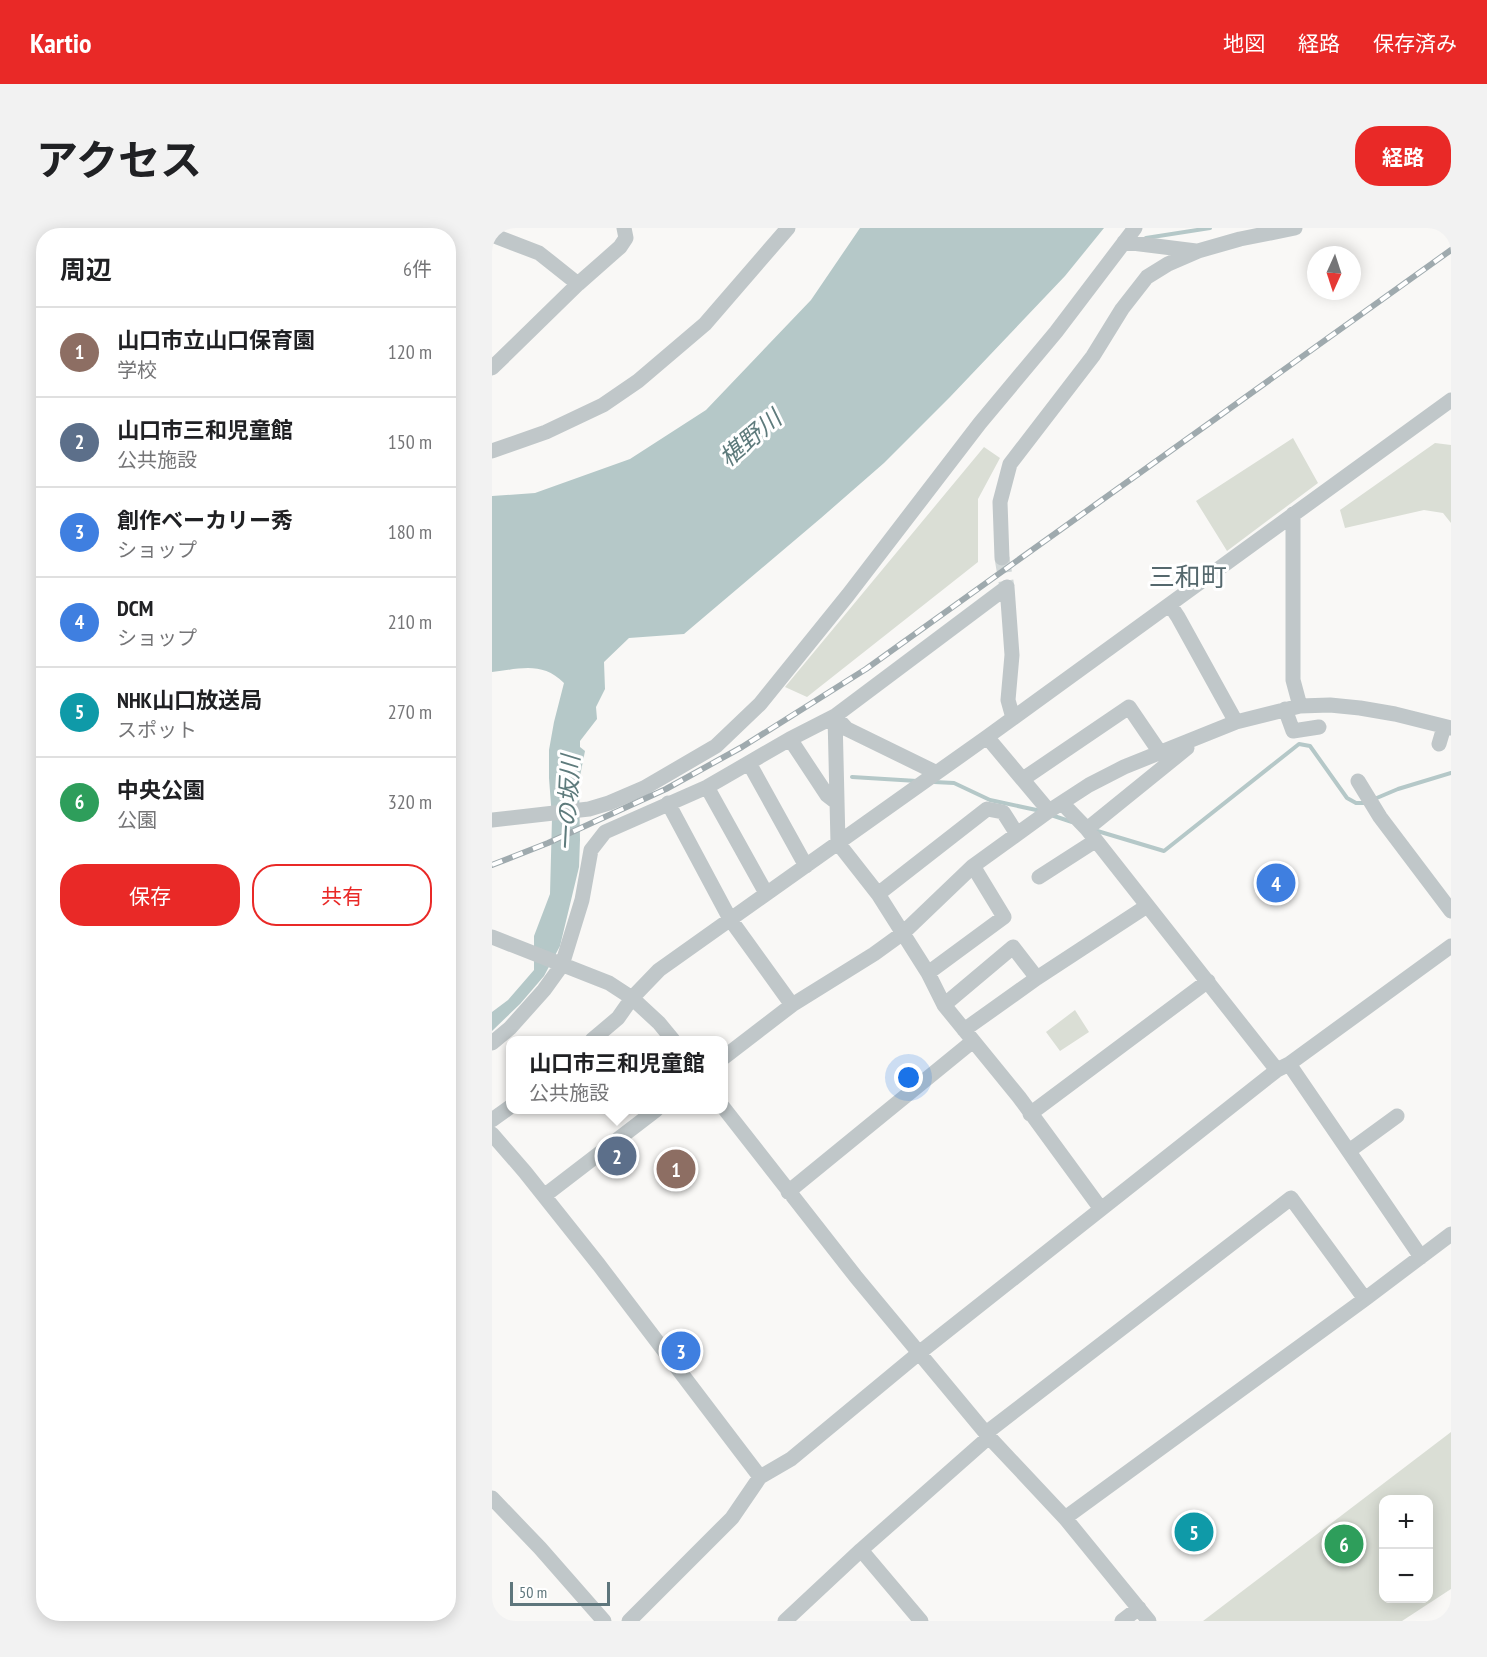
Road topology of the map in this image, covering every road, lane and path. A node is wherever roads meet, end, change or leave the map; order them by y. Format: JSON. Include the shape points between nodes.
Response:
{"nodes":[{"id":1,"x":624,"y":228,"type":"edge"},
{"id":2,"x":788,"y":228,"type":"edge"},
{"id":3,"x":1135,"y":228,"type":"edge"},
{"id":4,"x":1295,"y":228,"type":"edge"},
{"id":5,"x":492,"y":235,"type":"edge"},
{"id":6,"x":1124,"y":242,"type":"junction"},
{"id":7,"x":1198,"y":251,"type":"junction"},
{"id":8,"x":578,"y":284,"type":"junction"},
{"id":9,"x":492,"y":368,"type":"edge"},
{"id":10,"x":1451,"y":400,"type":"edge"},
{"id":11,"x":492,"y":451,"type":"edge"},
{"id":12,"x":1293,"y":514,"type":"junction"},
{"id":13,"x":1002,"y":558,"type":"tunnel mouth"},
{"id":14,"x":1170,"y":605,"type":"junction"},
{"id":15,"x":1292,"y":708,"type":"junction"},
{"id":16,"x":834,"y":716,"type":"junction"},
{"id":17,"x":1013,"y":718,"type":"junction"},
{"id":18,"x":1236,"y":722,"type":"junction"},
{"id":19,"x":1319,"y":727,"type":"dead end"},
{"id":20,"x":1448,"y":727,"type":"edge"},
{"id":21,"x":1205,"y":734,"type":"junction"},
{"id":22,"x":987,"y":737,"type":"junction"},
{"id":23,"x":790,"y":739,"type":"junction"},
{"id":24,"x":1439,"y":744,"type":"dead end"},
{"id":25,"x":1161,"y":754,"type":"junction"},
{"id":26,"x":748,"y":763,"type":"junction"},
{"id":27,"x":935,"y":772,"type":"junction"},
{"id":28,"x":1023,"y":779,"type":"junction"},
{"id":29,"x":1358,"y":780,"type":"dead end"},
{"id":30,"x":707,"y":787,"type":"junction"},
{"id":31,"x":836,"y":802,"type":"junction"},
{"id":32,"x":668,"y":803,"type":"junction"},
{"id":33,"x":1055,"y":807,"type":"junction"},
{"id":34,"x":592,"y":808,"type":"junction"},
{"id":35,"x":492,"y":820,"type":"edge"},
{"id":36,"x":605,"y":832,"type":"junction"},
{"id":37,"x":1017,"y":834,"type":"junction"},
{"id":38,"x":1091,"y":835,"type":"junction"},
{"id":39,"x":838,"y":843,"type":"junction"},
{"id":40,"x":806,"y":866,"type":"junction"},
{"id":41,"x":973,"y":866,"type":"junction"},
{"id":42,"x":1039,"y":877,"type":"dead end"},
{"id":43,"x":766,"y":893,"type":"junction"},
{"id":44,"x":878,"y":894,"type":"junction"},
{"id":45,"x":1147,"y":906,"type":"junction"},
{"id":46,"x":1451,"y":911,"type":"edge"},
{"id":47,"x":730,"y":919,"type":"junction"},
{"id":48,"x":903,"y":933,"type":"junction"},
{"id":49,"x":492,"y":937,"type":"edge"},
{"id":50,"x":1451,"y":946,"type":"edge"},
{"id":51,"x":560,"y":964,"type":"junction"},
{"id":52,"x":928,"y":973,"type":"junction"},
{"id":53,"x":1037,"y":978,"type":"junction"},
{"id":54,"x":1208,"y":981,"type":"junction"},
{"id":55,"x":632,"y":998,"type":"junction"},
{"id":56,"x":792,"y":1005,"type":"junction"},
{"id":57,"x":944,"y":1005,"type":"junction"},
{"id":58,"x":598,"y":1036,"type":"edge"},
{"id":59,"x":669,"y":1036,"type":"edge"},
{"id":60,"x":968,"y":1036,"type":"junction"},
{"id":61,"x":492,"y":1043,"type":"edge"},
{"id":62,"x":728,"y":1054,"type":"edge"},
{"id":63,"x":1283,"y":1067,"type":"junction"},
{"id":64,"x":506,"y":1110,"type":"edge"},
{"id":65,"x":651,"y":1114,"type":"edge"},
{"id":66,"x":728,"y":1114,"type":"edge"},
{"id":67,"x":1030,"y":1114,"type":"junction"},
{"id":68,"x":1397,"y":1116,"type":"dead end"},
{"id":69,"x":492,"y":1120,"type":"edge"},
{"id":70,"x":492,"y":1134,"type":"edge"},
{"id":71,"x":1349,"y":1151,"type":"junction"},
{"id":72,"x":788,"y":1192,"type":"junction"},
{"id":73,"x":544,"y":1196,"type":"junction"},
{"id":74,"x":1101,"y":1209,"type":"junction"},
{"id":75,"x":1451,"y":1234,"type":"edge"},
{"id":76,"x":1421,"y":1257,"type":"junction"},
{"id":77,"x":1365,"y":1299,"type":"junction"},
{"id":78,"x":919,"y":1353,"type":"junction"},
{"id":79,"x":988,"y":1435,"type":"junction"},
{"id":80,"x":760,"y":1477,"type":"junction"},
{"id":81,"x":494,"y":1503,"type":"edge"},
{"id":82,"x":1065,"y":1518,"type":"junction"},
{"id":83,"x":861,"y":1550,"type":"junction"},
{"id":84,"x":1139,"y":1608,"type":"junction"},
{"id":85,"x":604,"y":1621,"type":"edge"},
{"id":86,"x":630,"y":1621,"type":"edge"},
{"id":87,"x":785,"y":1621,"type":"edge"},
{"id":88,"x":921,"y":1621,"type":"edge"},
{"id":89,"x":1122,"y":1621,"type":"edge"},
{"id":90,"x":1149,"y":1621,"type":"edge"}],
"edges":[{"from":1,"to":8,"type":"street","via":[[626,238],[620,247]]},
{"from":2,"to":11,"type":"street","via":[[705,324],[638,381],[603,405],[546,432]]},
{"from":3,"to":6,"type":"street"},
{"from":4,"to":7,"type":"street"},
{"from":5,"to":8,"type":"street","via":[[538,253]]},
{"from":6,"to":7,"type":"street"},
{"from":6,"to":34,"type":"street","via":[[760,704],[716,746],[644,788]]},
{"from":7,"to":13,"type":"street","via":[[1148,278],[1010,464],[1000,502]]},
{"from":8,"to":9,"type":"street"},
{"from":10,"to":12,"type":"street"},
{"from":12,"to":14,"type":"street"},
{"from":12,"to":15,"type":"street"},
{"from":14,"to":17,"type":"street"},
{"from":14,"to":18,"type":"street"},
{"from":15,"to":18,"type":"street"},
{"from":15,"to":19,"type":"street","via":[[1293,731]]},
{"from":15,"to":20,"type":"street","via":[[1360,708]]},
{"from":16,"to":17,"type":"street","via":[[1007,587],[1012,655],[1008,700]]},
{"from":16,"to":23,"type":"street"},
{"from":16,"to":27,"type":"street","via":[[847,729]]},
{"from":16,"to":31,"type":"street"},
{"from":17,"to":22,"type":"street"},
{"from":18,"to":21,"type":"street"},
{"from":20,"to":24,"type":"street"},
{"from":21,"to":25,"type":"street"},
{"from":21,"to":38,"type":"street"},
{"from":22,"to":27,"type":"street"},
{"from":22,"to":28,"type":"street"},
{"from":23,"to":26,"type":"street"},
{"from":23,"to":31,"type":"street","via":[[827,795]]},
{"from":25,"to":28,"type":"street","via":[[1128,707]]},
{"from":25,"to":33,"type":"street","via":[[1089,785]]},
{"from":26,"to":30,"type":"street"},
{"from":26,"to":40,"type":"street"},
{"from":27,"to":39,"type":"street"},
{"from":28,"to":33,"type":"street"},
{"from":29,"to":46,"type":"street","via":[[1380,817]]},
{"from":30,"to":32,"type":"street"},
{"from":30,"to":43,"type":"street"},
{"from":31,"to":39,"type":"street"},
{"from":32,"to":36,"type":"street"},
{"from":32,"to":47,"type":"street"},
{"from":33,"to":37,"type":"street"},
{"from":33,"to":38,"type":"street"},
{"from":34,"to":35,"type":"street"},
{"from":34,"to":36,"type":"street"},
{"from":36,"to":51,"type":"street","via":[[591,850],[582,900]]},
{"from":37,"to":41,"type":"street"},
{"from":37,"to":44,"type":"street","via":[[1003,812],[987,809]]},
{"from":38,"to":42,"type":"street"},
{"from":38,"to":45,"type":"street"},
{"from":39,"to":40,"type":"street"},
{"from":39,"to":44,"type":"street"},
{"from":40,"to":43,"type":"street"},
{"from":41,"to":48,"type":"street"},
{"from":41,"to":52,"type":"street","via":[[1004,917]]},
{"from":43,"to":47,"type":"street"},
{"from":44,"to":48,"type":"street"},
{"from":45,"to":53,"type":"street"},
{"from":45,"to":54,"type":"street"},
{"from":47,"to":55,"type":"street","via":[[659,969]]},
{"from":47,"to":56,"type":"street"},
{"from":48,"to":52,"type":"street"},
{"from":48,"to":56,"type":"street"},
{"from":49,"to":51,"type":"street"},
{"from":50,"to":63,"type":"street"},
{"from":51,"to":55,"type":"street","via":[[609,983]]},
{"from":51,"to":61,"type":"street","via":[[544,990]]},
{"from":52,"to":57,"type":"street"},
{"from":53,"to":57,"type":"street","via":[[1013,947]]},
{"from":53,"to":60,"type":"street"},
{"from":54,"to":63,"type":"street"},
{"from":54,"to":67,"type":"street"},
{"from":55,"to":58,"type":"street","via":[[618,1018]]},
{"from":55,"to":59,"type":"street"},
{"from":56,"to":62,"type":"street"},
{"from":57,"to":60,"type":"street"},
{"from":60,"to":67,"type":"street"},
{"from":60,"to":72,"type":"street"},
{"from":63,"to":71,"type":"street"},
{"from":63,"to":74,"type":"street"},
{"from":64,"to":69,"type":"street"},
{"from":65,"to":73,"type":"street"},
{"from":66,"to":72,"type":"street"},
{"from":67,"to":74,"type":"street"},
{"from":68,"to":71,"type":"street"},
{"from":70,"to":73,"type":"street"},
{"from":71,"to":76,"type":"street"},
{"from":72,"to":78,"type":"street"},
{"from":73,"to":80,"type":"street"},
{"from":74,"to":78,"type":"street"},
{"from":75,"to":76,"type":"street"},
{"from":76,"to":77,"type":"street"},
{"from":77,"to":79,"type":"street","via":[[1291,1198]]},
{"from":77,"to":82,"type":"street"},
{"from":78,"to":79,"type":"street"},
{"from":78,"to":80,"type":"street","via":[[791,1459]]},
{"from":79,"to":82,"type":"street"},
{"from":79,"to":83,"type":"street"},
{"from":80,"to":86,"type":"street","via":[[732,1518]]},
{"from":81,"to":85,"type":"street"},
{"from":82,"to":84,"type":"street"},
{"from":83,"to":87,"type":"street"},
{"from":83,"to":88,"type":"street"},
{"from":84,"to":89,"type":"street"},
{"from":84,"to":90,"type":"street"}]}
